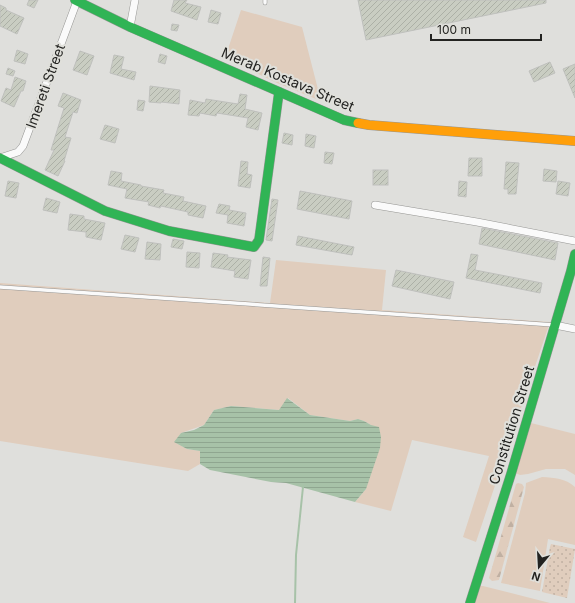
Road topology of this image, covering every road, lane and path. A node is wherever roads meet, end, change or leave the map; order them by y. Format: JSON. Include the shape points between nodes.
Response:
{"nodes":[{"id":1,"x":76,"y":0,"type":"edge"},
{"id":2,"x":135,"y":0,"type":"edge"},
{"id":3,"x":130,"y":26,"type":"junction"},
{"id":4,"x":279,"y":92,"type":"junction"},
{"id":5,"x":575,"y":141,"type":"edge"},
{"id":6,"x":0,"y":158,"type":"edge"},
{"id":7,"x":375,"y":204,"type":"dead end"},
{"id":8,"x":575,"y":241,"type":"edge"},
{"id":9,"x":575,"y":254,"type":"edge"},
{"id":10,"x":0,"y":287,"type":"edge"},
{"id":11,"x":555,"y":325,"type":"junction"},
{"id":12,"x":575,"y":329,"type":"edge"},
{"id":13,"x":470,"y":603,"type":"edge"}],
"edges":[{"from":1,"to":3,"type":"street","name":"Merab Kostava Street"},
{"from":1,"to":6,"type":"street","name":"Imereti Street","via":[[23,146],[18,152]]},
{"from":2,"to":3,"type":"street"},
{"from":3,"to":4,"type":"street","name":"Merab Kostava Street"},
{"from":4,"to":5,"type":"street","name":"Merab Kostava Street","via":[[344,120],[369,125]]},
{"from":4,"to":6,"type":"street","via":[[259,240],[254,247],[168,231],[105,211]]},
{"from":7,"to":8,"type":"street"},
{"from":9,"to":11,"type":"street","name":"Constitution Street"},
{"from":10,"to":11,"type":"lane"},
{"from":11,"to":12,"type":"street"},
{"from":11,"to":13,"type":"street","name":"Constitution Street"}]}
